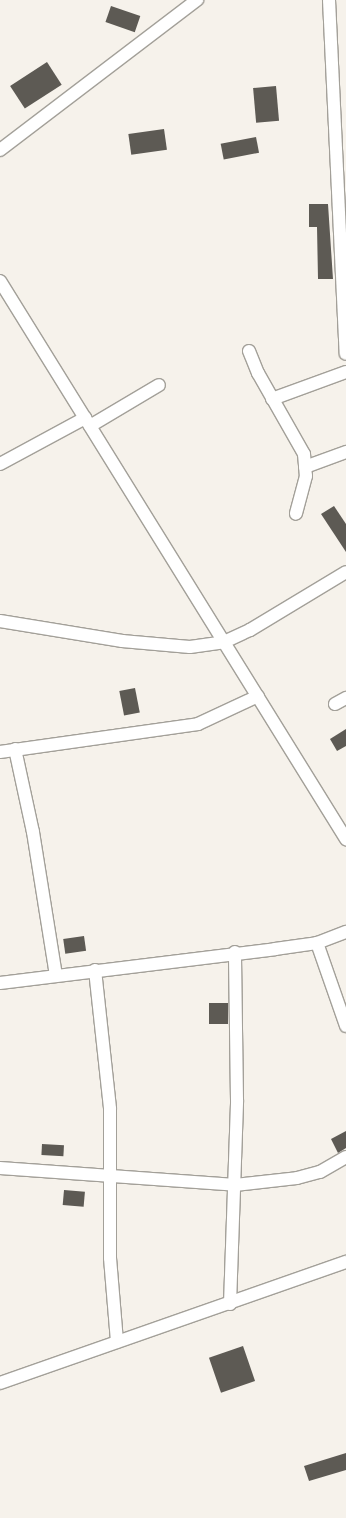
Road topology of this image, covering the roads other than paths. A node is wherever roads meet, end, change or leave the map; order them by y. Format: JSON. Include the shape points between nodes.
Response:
{"nodes":[{"id":1,"x":197,"y":0,"type":"edge"},
{"id":2,"x":329,"y":0,"type":"edge"},
{"id":3,"x":0,"y":150,"type":"edge"},
{"id":4,"x":0,"y":281,"type":"edge"},
{"id":5,"x":249,"y":351,"type":"dead end"},
{"id":6,"x":346,"y":354,"type":"edge"},
{"id":7,"x":346,"y":372,"type":"edge"},
{"id":8,"x":159,"y":385,"type":"dead end"},
{"id":9,"x":272,"y":399,"type":"junction"},
{"id":10,"x":88,"y":422,"type":"junction"},
{"id":11,"x":346,"y":452,"type":"edge"},
{"id":12,"x":0,"y":464,"type":"edge"},
{"id":13,"x":305,"y":467,"type":"junction"},
{"id":14,"x":296,"y":514,"type":"dead end"},
{"id":15,"x":346,"y":572,"type":"edge"},
{"id":16,"x":0,"y":621,"type":"edge"},
{"id":17,"x":224,"y":642,"type":"junction"},
{"id":18,"x":258,"y":696,"type":"junction"},
{"id":19,"x":346,"y":698,"type":"edge"},
{"id":20,"x":335,"y":704,"type":"dead end"},
{"id":21,"x":15,"y":749,"type":"junction"},
{"id":22,"x":0,"y":752,"type":"edge"},
{"id":23,"x":346,"y":839,"type":"edge"},
{"id":24,"x":346,"y":932,"type":"edge"},
{"id":25,"x":317,"y":943,"type":"junction"},
{"id":26,"x":235,"y":952,"type":"junction"},
{"id":27,"x":95,"y":970,"type":"junction"},
{"id":28,"x":56,"y":975,"type":"junction"},
{"id":29,"x":0,"y":983,"type":"edge"},
{"id":30,"x":346,"y":1026,"type":"edge"},
{"id":31,"x":346,"y":1158,"type":"edge"},
{"id":32,"x":0,"y":1168,"type":"edge"},
{"id":33,"x":109,"y":1178,"type":"junction"},
{"id":34,"x":235,"y":1185,"type":"junction"},
{"id":35,"x":346,"y":1262,"type":"edge"},
{"id":36,"x":230,"y":1304,"type":"junction"},
{"id":37,"x":117,"y":1342,"type":"junction"},
{"id":38,"x":0,"y":1383,"type":"edge"}],
"edges":[{"from":1,"to":3,"type":"street"},
{"from":2,"to":6,"type":"street"},
{"from":4,"to":10,"type":"street"},
{"from":5,"to":9,"type":"street"},
{"from":7,"to":9,"type":"street"},
{"from":8,"to":10,"type":"street"},
{"from":9,"to":13,"type":"street","via":[[300,442]]},
{"from":10,"to":12,"type":"street"},
{"from":10,"to":17,"type":"street"},
{"from":11,"to":13,"type":"street"},
{"from":13,"to":14,"type":"street"},
{"from":15,"to":17,"type":"street","via":[[250,630]]},
{"from":16,"to":17,"type":"street","via":[[163,646]]},
{"from":17,"to":18,"type":"street"},
{"from":18,"to":21,"type":"street","via":[[198,724]]},
{"from":18,"to":23,"type":"street"},
{"from":19,"to":20,"type":"street"},
{"from":21,"to":22,"type":"street"},
{"from":21,"to":28,"type":"street","via":[[35,840]]},
{"from":24,"to":25,"type":"street"},
{"from":25,"to":26,"type":"street"},
{"from":25,"to":30,"type":"street"},
{"from":26,"to":27,"type":"street"},
{"from":26,"to":34,"type":"street"},
{"from":27,"to":28,"type":"street"},
{"from":27,"to":33,"type":"street","via":[[109,1086]]},
{"from":28,"to":29,"type":"street"},
{"from":31,"to":34,"type":"street","via":[[320,1172],[297,1178]]},
{"from":32,"to":33,"type":"street"},
{"from":33,"to":34,"type":"street"},
{"from":33,"to":37,"type":"street","via":[[112,1295]]},
{"from":34,"to":36,"type":"street"},
{"from":35,"to":36,"type":"street"},
{"from":36,"to":37,"type":"street"},
{"from":37,"to":38,"type":"street"}]}
